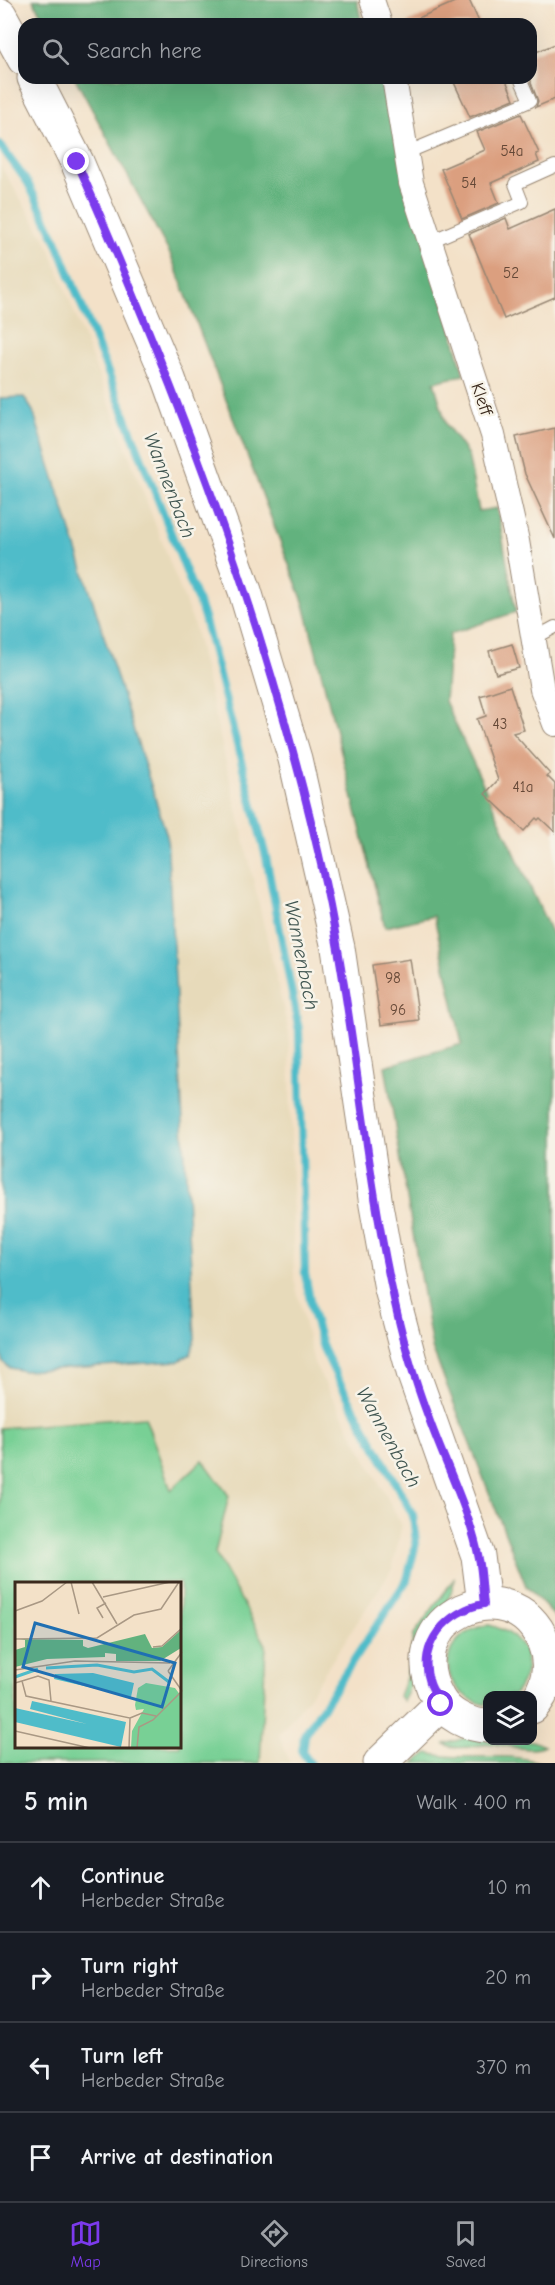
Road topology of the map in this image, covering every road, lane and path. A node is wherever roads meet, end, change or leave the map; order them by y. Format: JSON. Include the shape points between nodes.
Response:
{"nodes":[{"id":1,"x":372,"y":0,"type":"edge"},
{"id":2,"x":0,"y":15,"type":"edge"},
{"id":3,"x":378,"y":18,"type":"edge"},
{"id":4,"x":18,"y":48,"type":"edge"},
{"id":5,"x":37,"y":84,"type":"edge"},
{"id":6,"x":395,"y":84,"type":"edge"},
{"id":7,"x":523,"y":84,"type":"edge"},
{"id":8,"x":406,"y":153,"type":"junction"},
{"id":9,"x":555,"y":166,"type":"edge"},
{"id":10,"x":431,"y":241,"type":"junction"},
{"id":11,"x":555,"y":627,"type":"edge"},
{"id":12,"x":533,"y":639,"type":"junction"},
{"id":13,"x":555,"y":724,"type":"edge"},
{"id":14,"x":484,"y":1604,"type":"junction"},
{"id":15,"x":441,"y":1704,"type":"junction"},
{"id":16,"x":541,"y":1710,"type":"edge"},
{"id":17,"x":483,"y":1725,"type":"edge"},
{"id":18,"x":380,"y":1763,"type":"edge"}],
"edges":[{"from":1,"to":3,"type":"street"},
{"from":2,"to":4,"type":"main road"},
{"from":5,"to":14,"type":"main road","via":[[77,162],[169,379],[244,591],[292,747],[338,948],[392,1289],[413,1372],[478,1556]]},
{"from":6,"to":8,"type":"street","name":"Kleff"},
{"from":7,"to":8,"type":"lane","via":[[530,101]]},
{"from":8,"to":10,"type":"street","name":"Kleff","via":[[411,183]]},
{"from":9,"to":10,"type":"lane","via":[[515,184],[522,202]]},
{"from":10,"to":12,"type":"street","name":"Kleff","via":[[493,435],[517,541]]},
{"from":11,"to":12,"type":"lane"},
{"from":12,"to":13,"type":"street","name":"Kleff","via":[[542,688]]},
{"from":14,"to":15,"type":"main road","via":[[455,1613],[440,1627],[429,1648],[430,1683]]},
{"from":14,"to":16,"type":"main road","via":[[501,1605],[523,1614],[540,1633],[548,1653],[548,1679]]},
{"from":15,"to":17,"type":"main road","via":[[461,1720]]},
{"from":15,"to":18,"type":"main road"}]}
